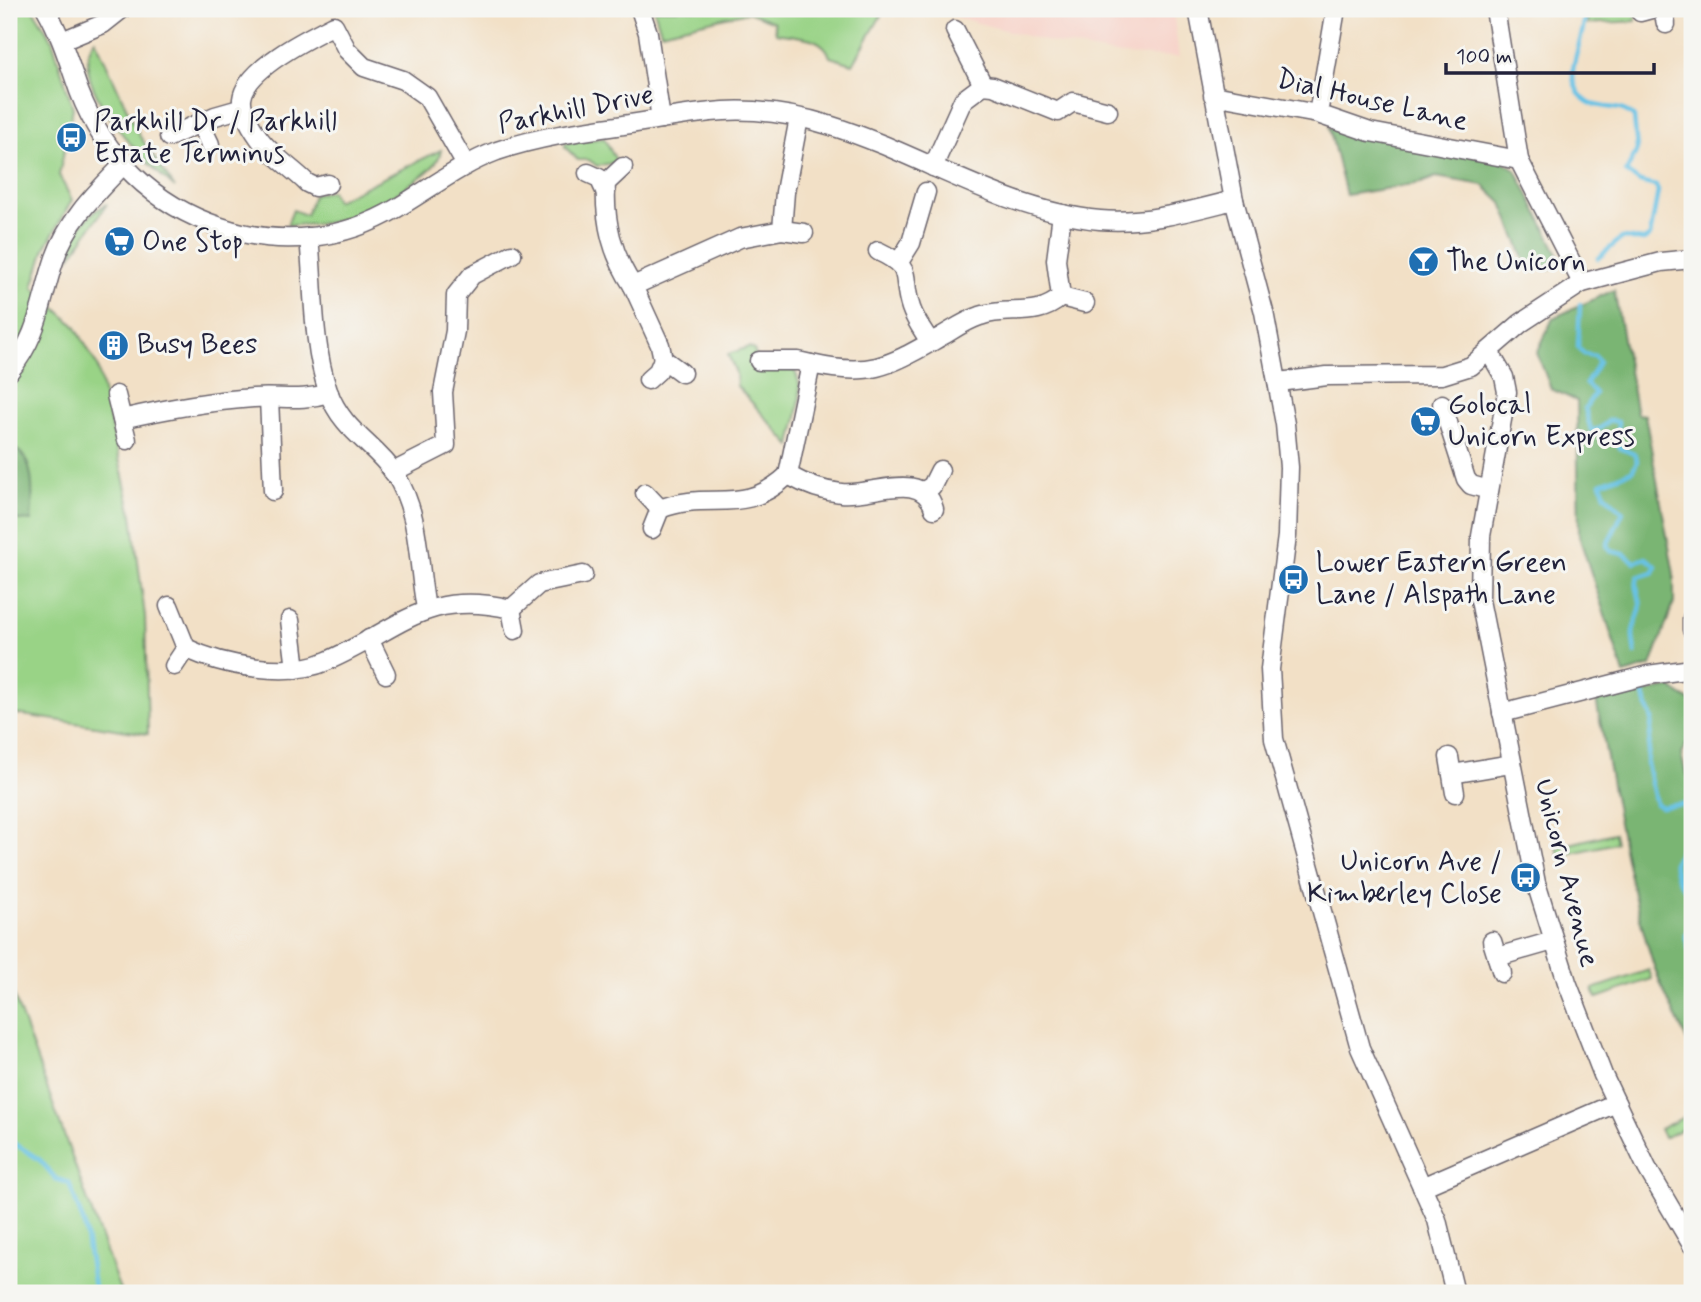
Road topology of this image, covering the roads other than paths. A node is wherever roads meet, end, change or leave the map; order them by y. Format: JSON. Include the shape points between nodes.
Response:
{"nodes":[{"id":1,"x":46,"y":9,"type":"edge"},
{"id":2,"x":122,"y":9,"type":"edge"},
{"id":3,"x":640,"y":9,"type":"edge"},
{"id":4,"x":1198,"y":9,"type":"edge"},
{"id":5,"x":1336,"y":9,"type":"edge"},
{"id":6,"x":1495,"y":9,"type":"edge"},
{"id":7,"x":955,"y":30,"type":"dead end"},
{"id":8,"x":62,"y":41,"type":"junction"},
{"id":9,"x":984,"y":85,"type":"junction"},
{"id":10,"x":1213,"y":95,"type":"junction"},
{"id":11,"x":243,"y":108,"type":"junction"},
{"id":12,"x":1108,"y":111,"type":"dead end"},
{"id":13,"x":1318,"y":114,"type":"junction"},
{"id":14,"x":799,"y":118,"type":"junction"},
{"id":15,"x":661,"y":119,"type":"junction"},
{"id":16,"x":200,"y":123,"type":"junction"},
{"id":17,"x":169,"y":138,"type":"dead end"},
{"id":18,"x":210,"y":144,"type":"dead end"},
{"id":19,"x":1519,"y":160,"type":"junction"},
{"id":20,"x":466,"y":165,"type":"junction"},
{"id":21,"x":122,"y":166,"type":"junction"},
{"id":22,"x":622,"y":167,"type":"dead end"},
{"id":23,"x":933,"y":167,"type":"junction"},
{"id":24,"x":588,"y":173,"type":"dead end"},
{"id":25,"x":328,"y":184,"type":"dead end"},
{"id":26,"x":926,"y":192,"type":"dead end"},
{"id":27,"x":606,"y":193,"type":"junction"},
{"id":28,"x":1234,"y":200,"type":"junction"},
{"id":29,"x":1062,"y":214,"type":"junction"},
{"id":30,"x":782,"y":230,"type":"junction"},
{"id":31,"x":804,"y":233,"type":"dead end"},
{"id":32,"x":309,"y":237,"type":"junction"},
{"id":33,"x":878,"y":251,"type":"dead end"},
{"id":34,"x":512,"y":254,"type":"dead end"},
{"id":35,"x":1692,"y":258,"type":"edge"},
{"id":36,"x":899,"y":262,"type":"junction"},
{"id":37,"x":1589,"y":281,"type":"junction"},
{"id":38,"x":633,"y":286,"type":"junction"},
{"id":39,"x":1061,"y":297,"type":"junction"},
{"id":40,"x":1085,"y":303,"type":"dead end"},
{"id":41,"x":930,"y":342,"type":"junction"},
{"id":42,"x":1490,"y":353,"type":"junction"},
{"id":43,"x":663,"y":359,"type":"junction"},
{"id":44,"x":759,"y":361,"type":"dead end"},
{"id":45,"x":811,"y":364,"type":"junction"},
{"id":46,"x":9,"y":372,"type":"edge"},
{"id":47,"x":682,"y":373,"type":"dead end"},
{"id":48,"x":648,"y":380,"type":"dead end"},
{"id":49,"x":1279,"y":382,"type":"junction"},
{"id":50,"x":329,"y":393,"type":"junction"},
{"id":51,"x":116,"y":395,"type":"dead end"},
{"id":52,"x":269,"y":398,"type":"junction"},
{"id":53,"x":1442,"y":404,"type":"dead end"},
{"id":54,"x":122,"y":419,"type":"junction"},
{"id":55,"x":127,"y":440,"type":"dead end"},
{"id":56,"x":940,"y":470,"type":"dead end"},
{"id":57,"x":393,"y":472,"type":"junction"},
{"id":58,"x":788,"y":475,"type":"junction"},
{"id":59,"x":1489,"y":490,"type":"junction"},
{"id":60,"x":273,"y":491,"type":"dead end"},
{"id":61,"x":924,"y":491,"type":"junction"},
{"id":62,"x":645,"y":493,"type":"dead end"},
{"id":63,"x":660,"y":509,"type":"junction"},
{"id":64,"x":934,"y":509,"type":"dead end"},
{"id":65,"x":652,"y":529,"type":"dead end"},
{"id":66,"x":583,"y":575,"type":"dead end"},
{"id":67,"x":169,"y":606,"type":"dead end"},
{"id":68,"x":426,"y":608,"type":"junction"},
{"id":69,"x":511,"y":609,"type":"junction"},
{"id":70,"x":1692,"y":618,"type":"edge"},
{"id":71,"x":290,"y":620,"type":"dead end"},
{"id":72,"x":1692,"y":630,"type":"edge"},
{"id":73,"x":515,"y":631,"type":"dead end"},
{"id":74,"x":369,"y":639,"type":"junction"},
{"id":75,"x":186,"y":648,"type":"junction"},
{"id":76,"x":174,"y":666,"type":"dead end"},
{"id":77,"x":296,"y":669,"type":"junction"},
{"id":78,"x":1692,"y":669,"type":"edge"},
{"id":79,"x":386,"y":674,"type":"dead end"},
{"id":80,"x":1502,"y":713,"type":"junction"},
{"id":81,"x":1511,"y":764,"type":"junction"},
{"id":82,"x":1455,"y":793,"type":"dead end"},
{"id":83,"x":1553,"y":941,"type":"junction"},
{"id":84,"x":1497,"y":957,"type":"dead end"},
{"id":85,"x":1616,"y":1103,"type":"junction"},
{"id":86,"x":1422,"y":1187,"type":"junction"},
{"id":87,"x":1692,"y":1245,"type":"edge"},
{"id":88,"x":1455,"y":1293,"type":"edge"}],
"edges":[{"from":1,"to":8,"type":"street","name":"Parkhill Drive"},
{"from":2,"to":8,"type":"street","via":[[103,24]]},
{"from":3,"to":15,"type":"street"},
{"from":4,"to":10,"type":"street"},
{"from":5,"to":13,"type":"street"},
{"from":6,"to":19,"type":"street"},
{"from":7,"to":9,"type":"street"},
{"from":8,"to":21,"type":"street","name":"Parkhill Drive","via":[[91,117]]},
{"from":9,"to":12,"type":"street","via":[[1058,120],[1073,102]]},
{"from":9,"to":23,"type":"street","via":[[963,100]]},
{"from":10,"to":13,"type":"street","name":"Dial House Lane"},
{"from":10,"to":28,"type":"street"},
{"from":11,"to":16,"type":"street"},
{"from":11,"to":20,"type":"street","via":[[242,95],[258,73],[334,24],[347,50],[363,67],[403,80],[427,97]]},
{"from":11,"to":25,"type":"street","via":[[259,139],[307,183],[314,187]]},
{"from":13,"to":19,"type":"street","name":"Dial House Lane","via":[[1370,132]]},
{"from":14,"to":15,"type":"street","name":"Parkhill Drive","via":[[742,111]]},
{"from":14,"to":23,"type":"street","name":"Parkhill Drive","via":[[877,142]]},
{"from":14,"to":30,"type":"street"},
{"from":15,"to":20,"type":"street","name":"Parkhill Drive","via":[[528,141]]},
{"from":16,"to":17,"type":"street"},
{"from":16,"to":18,"type":"street"},
{"from":19,"to":37,"type":"street"},
{"from":20,"to":32,"type":"street","name":"Parkhill Drive","via":[[382,217],[341,232]]},
{"from":21,"to":32,"type":"street","name":"Parkhill Drive","via":[[201,220],[265,237]]},
{"from":21,"to":46,"type":"street","via":[[71,223],[55,256],[27,350]]},
{"from":22,"to":27,"type":"street","via":[[610,176]]},
{"from":23,"to":29,"type":"street","name":"Parkhill Drive"},
{"from":24,"to":27,"type":"street","via":[[599,178]]},
{"from":26,"to":36,"type":"street","via":[[911,243]]},
{"from":27,"to":38,"type":"street","via":[[611,244]]},
{"from":28,"to":29,"type":"street","name":"Parkhill Drive","via":[[1176,215],[1120,222]]},
{"from":28,"to":49,"type":"street"},
{"from":29,"to":39,"type":"street","via":[[1055,260]]},
{"from":30,"to":31,"type":"street"},
{"from":30,"to":38,"type":"street","via":[[740,238]]},
{"from":32,"to":50,"type":"street"},
{"from":33,"to":36,"type":"street"},
{"from":34,"to":57,"type":"street","via":[[472,275],[456,295],[455,331],[443,392],[446,445]]},
{"from":35,"to":37,"type":"street"},
{"from":36,"to":41,"type":"street","via":[[913,313]]},
{"from":37,"to":42,"type":"street","via":[[1521,324]]},
{"from":38,"to":43,"type":"street"},
{"from":39,"to":40,"type":"street"},
{"from":39,"to":41,"type":"street","via":[[1038,311],[980,315]]},
{"from":41,"to":45,"type":"street","via":[[863,371]]},
{"from":42,"to":49,"type":"street","via":[[1471,366],[1442,375],[1327,376]]},
{"from":42,"to":59,"type":"street","name":"Unicorn Avenue","via":[[1507,392]]},
{"from":43,"to":47,"type":"street"},
{"from":43,"to":48,"type":"street"},
{"from":44,"to":45,"type":"street"},
{"from":45,"to":58,"type":"street"},
{"from":49,"to":86,"type":"street","via":[[1289,481],[1287,536],[1270,669],[1275,739],[1360,1048]]},
{"from":50,"to":52,"type":"street","via":[[306,400]]},
{"from":50,"to":57,"type":"street","via":[[354,433]]},
{"from":51,"to":54,"type":"street"},
{"from":52,"to":54,"type":"street"},
{"from":52,"to":60,"type":"street"},
{"from":53,"to":59,"type":"street","via":[[1466,479]]},
{"from":54,"to":55,"type":"street"},
{"from":56,"to":61,"type":"street"},
{"from":57,"to":68,"type":"street","via":[[414,517]]},
{"from":58,"to":61,"type":"street","via":[[842,494],[894,487]]},
{"from":58,"to":63,"type":"street","via":[[756,498],[700,500]]},
{"from":59,"to":80,"type":"street","name":"Unicorn Avenue","via":[[1481,536],[1480,600]]},
{"from":61,"to":64,"type":"street","via":[[931,496]]},
{"from":62,"to":63,"type":"street"},
{"from":63,"to":65,"type":"street"},
{"from":66,"to":69,"type":"street","via":[[539,584]]},
{"from":67,"to":75,"type":"street"},
{"from":68,"to":69,"type":"street","via":[[465,602]]},
{"from":68,"to":74,"type":"street"},
{"from":69,"to":73,"type":"street"},
{"from":70,"to":72,"type":"street"},
{"from":71,"to":77,"type":"street"},
{"from":74,"to":77,"type":"street","via":[[326,662]]},
{"from":74,"to":79,"type":"street"},
{"from":75,"to":76,"type":"street"},
{"from":75,"to":77,"type":"street","via":[[254,667]]},
{"from":78,"to":80,"type":"street"},
{"from":80,"to":81,"type":"street","name":"Unicorn Avenue"},
{"from":81,"to":82,"type":"street","via":[[1450,766]]},
{"from":81,"to":83,"type":"street","name":"Unicorn Avenue"},
{"from":83,"to":84,"type":"street"},
{"from":83,"to":85,"type":"street","name":"Unicorn Avenue"},
{"from":85,"to":86,"type":"street"},
{"from":85,"to":87,"type":"street","name":"Unicorn Avenue"},
{"from":86,"to":88,"type":"street","via":[[1440,1230]]}]}
